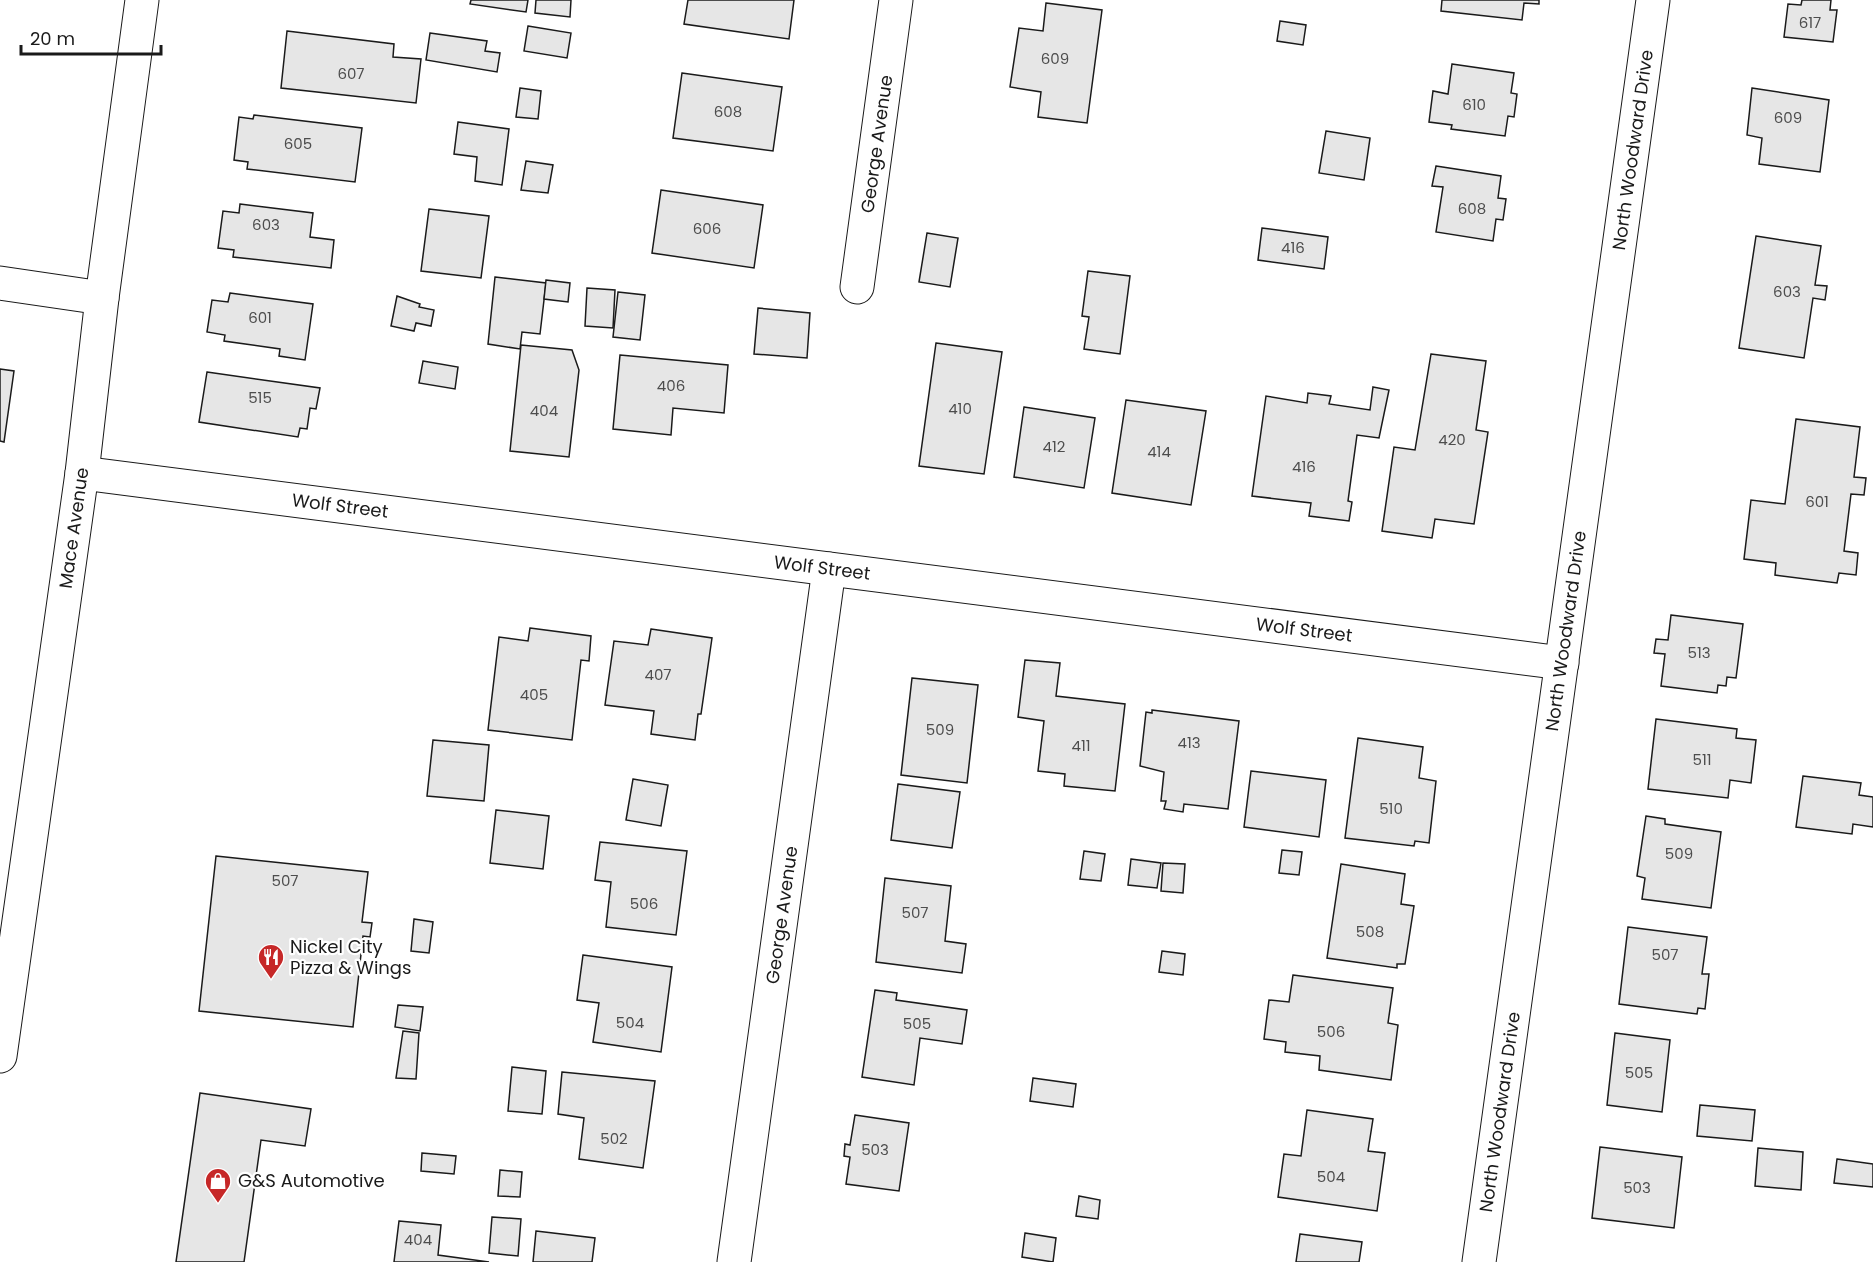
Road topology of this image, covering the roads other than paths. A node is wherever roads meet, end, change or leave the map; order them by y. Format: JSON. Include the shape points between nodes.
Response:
{"nodes":[{"id":1,"x":142,"y":0,"type":"edge"},
{"id":2,"x":896,"y":0,"type":"edge"},
{"id":3,"x":1653,"y":0,"type":"edge"},
{"id":4,"x":0,"y":283,"type":"edge"},
{"id":5,"x":857,"y":287,"type":"dead end"},
{"id":6,"x":102,"y":298,"type":"junction"},
{"id":7,"x":82,"y":473,"type":"junction"},
{"id":8,"x":829,"y":569,"type":"junction"},
{"id":9,"x":1562,"y":663,"type":"junction"},
{"id":10,"x":0,"y":1056,"type":"edge"},
{"id":11,"x":734,"y":1262,"type":"edge"},
{"id":12,"x":1479,"y":1262,"type":"edge"}],
"edges":[{"from":1,"to":6,"type":"street","name":"Mace Avenue"},
{"from":2,"to":5,"type":"street","name":"George Avenue"},
{"from":3,"to":9,"type":"street","name":"North Woodward Drive"},
{"from":4,"to":6,"type":"street"},
{"from":6,"to":7,"type":"street","name":"Mace Avenue"},
{"from":7,"to":8,"type":"street","name":"Wolf Street"},
{"from":7,"to":10,"type":"street","name":"Mace Avenue"},
{"from":8,"to":9,"type":"street","name":"Wolf Street"},
{"from":8,"to":11,"type":"street","name":"George Avenue"},
{"from":9,"to":12,"type":"street","name":"North Woodward Drive"}]}
